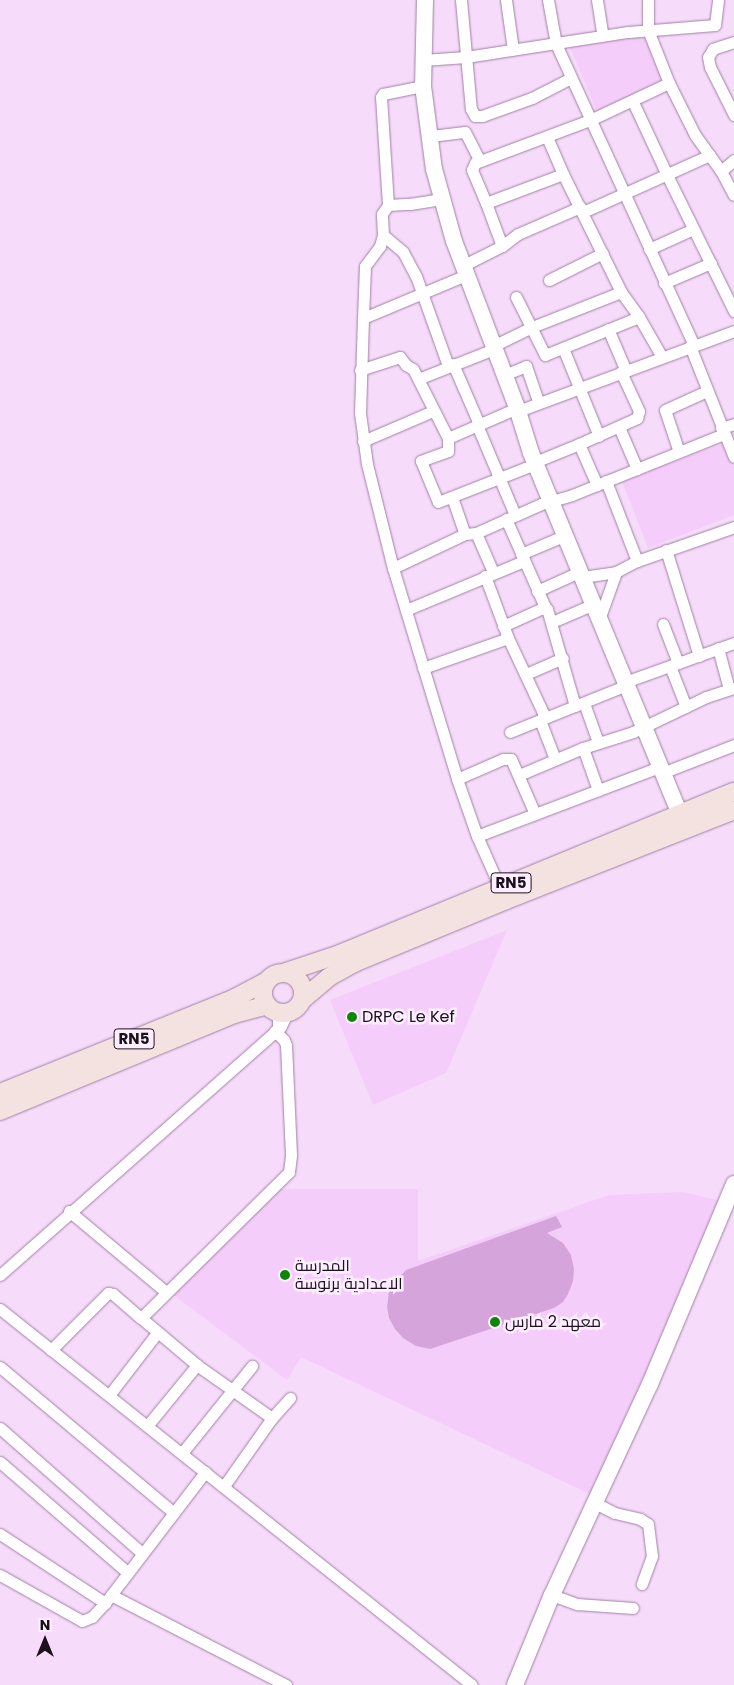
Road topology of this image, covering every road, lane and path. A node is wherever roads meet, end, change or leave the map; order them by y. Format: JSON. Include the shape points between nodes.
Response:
{"nodes":[{"id":1,"x":424,"y":0,"type":"edge"},
{"id":2,"x":461,"y":0,"type":"edge"},
{"id":3,"x":506,"y":0,"type":"edge"},
{"id":4,"x":548,"y":0,"type":"edge"},
{"id":5,"x":597,"y":0,"type":"edge"},
{"id":6,"x":648,"y":0,"type":"edge"},
{"id":7,"x":718,"y":0,"type":"edge"},
{"id":8,"x":715,"y":24,"type":"junction"},
{"id":9,"x":648,"y":30,"type":"junction"},
{"id":10,"x":603,"y":36,"type":"junction"},
{"id":11,"x":734,"y":42,"type":"edge"},
{"id":12,"x":556,"y":44,"type":"junction"},
{"id":13,"x":718,"y":46,"type":"junction"},
{"id":14,"x":514,"y":50,"type":"junction"},
{"id":15,"x":466,"y":57,"type":"junction"},
{"id":16,"x":423,"y":60,"type":"junction"},
{"id":17,"x":571,"y":78,"type":"junction"},
{"id":18,"x":669,"y":83,"type":"junction"},
{"id":19,"x":423,"y":86,"type":"junction"},
{"id":20,"x":633,"y":102,"type":"junction"},
{"id":21,"x":734,"y":115,"type":"edge"},
{"id":22,"x":590,"y":120,"type":"junction"},
{"id":23,"x":431,"y":136,"type":"junction"},
{"id":24,"x":547,"y":137,"type":"junction"},
{"id":25,"x":710,"y":156,"type":"junction"},
{"id":26,"x":479,"y":160,"type":"junction"},
{"id":27,"x":734,"y":160,"type":"edge"},
{"id":28,"x":721,"y":171,"type":"junction"},
{"id":29,"x":563,"y":174,"type":"junction"},
{"id":30,"x":667,"y":176,"type":"junction"},
{"id":31,"x":623,"y":194,"type":"junction"},
{"id":32,"x":734,"y":195,"type":"edge"},
{"id":33,"x":442,"y":199,"type":"junction"},
{"id":34,"x":486,"y":203,"type":"junction"},
{"id":35,"x":388,"y":204,"type":"junction"},
{"id":36,"x":581,"y":210,"type":"junction"},
{"id":37,"x":693,"y":228,"type":"junction"},
{"id":38,"x":383,"y":236,"type":"junction"},
{"id":39,"x":502,"y":246,"type":"junction"},
{"id":40,"x":648,"y":249,"type":"junction"},
{"id":41,"x":603,"y":253,"type":"junction"},
{"id":42,"x":711,"y":264,"type":"junction"},
{"id":43,"x":464,"y":271,"type":"junction"},
{"id":44,"x":548,"y":280,"type":"dead end"},
{"id":45,"x":664,"y":283,"type":"junction"},
{"id":46,"x":621,"y":292,"type":"junction"},
{"id":47,"x":421,"y":293,"type":"junction"},
{"id":48,"x":516,"y":297,"type":"dead end"},
{"id":49,"x":734,"y":311,"type":"edge"},
{"id":50,"x":640,"y":317,"type":"junction"},
{"id":51,"x":364,"y":318,"type":"junction"},
{"id":52,"x":532,"y":327,"type":"junction"},
{"id":53,"x":608,"y":330,"type":"junction"},
{"id":54,"x":734,"y":331,"type":"edge"},
{"id":55,"x":692,"y":346,"type":"junction"},
{"id":56,"x":493,"y":347,"type":"junction"},
{"id":57,"x":563,"y":348,"type":"junction"},
{"id":58,"x":662,"y":357,"type":"junction"},
{"id":59,"x":451,"y":365,"type":"junction"},
{"id":60,"x":360,"y":370,"type":"junction"},
{"id":61,"x":624,"y":371,"type":"junction"},
{"id":62,"x":504,"y":375,"type":"junction"},
{"id":63,"x":418,"y":378,"type":"junction"},
{"id":64,"x":579,"y":388,"type":"junction"},
{"id":65,"x":707,"y":390,"type":"junction"},
{"id":66,"x":539,"y":403,"type":"junction"},
{"id":67,"x":518,"y":410,"type":"junction"},
{"id":68,"x":433,"y":411,"type":"junction"},
{"id":69,"x":478,"y":424,"type":"junction"},
{"id":70,"x":734,"y":424,"type":"edge"},
{"id":71,"x":618,"y":427,"type":"junction"},
{"id":72,"x":722,"y":431,"type":"junction"},
{"id":73,"x":599,"y":436,"type":"junction"},
{"id":74,"x":448,"y":438,"type":"junction"},
{"id":75,"x":363,"y":441,"type":"junction"},
{"id":76,"x":579,"y":444,"type":"junction"},
{"id":77,"x":679,"y":452,"type":"junction"},
{"id":78,"x":734,"y":458,"type":"edge"},
{"id":79,"x":535,"y":463,"type":"junction"},
{"id":80,"x":637,"y":469,"type":"junction"},
{"id":81,"x":500,"y":478,"type":"junction"},
{"id":82,"x":601,"y":483,"type":"junction"},
{"id":83,"x":452,"y":497,"type":"junction"},
{"id":84,"x":552,"y":500,"type":"junction"},
{"id":85,"x":510,"y":517,"type":"junction"},
{"id":86,"x":733,"y":531,"type":"edge"},
{"id":87,"x":470,"y":534,"type":"junction"},
{"id":88,"x":566,"y":535,"type":"junction"},
{"id":89,"x":666,"y":550,"type":"junction"},
{"id":90,"x":523,"y":558,"type":"junction"},
{"id":91,"x":637,"y":561,"type":"junction"},
{"id":92,"x":393,"y":568,"type":"junction"},
{"id":93,"x":616,"y":572,"type":"junction"},
{"id":94,"x":489,"y":574,"type":"junction"},
{"id":95,"x":580,"y":574,"type":"junction"},
{"id":96,"x":538,"y":591,"type":"junction"},
{"id":97,"x":545,"y":607,"type":"junction"},
{"id":98,"x":406,"y":610,"type":"junction"},
{"id":99,"x":597,"y":610,"type":"junction"},
{"id":100,"x":552,"y":622,"type":"junction"},
{"id":101,"x":663,"y":624,"type":"dead end"},
{"id":102,"x":503,"y":626,"type":"junction"},
{"id":103,"x":508,"y":638,"type":"junction"},
{"id":104,"x":734,"y":642,"type":"edge"},
{"id":105,"x":718,"y":648,"type":"junction"},
{"id":106,"x":699,"y":656,"type":"junction"},
{"id":107,"x":563,"y":658,"type":"junction"},
{"id":108,"x":674,"y":664,"type":"junction"},
{"id":109,"x":423,"y":668,"type":"junction"},
{"id":110,"x":526,"y":674,"type":"junction"},
{"id":111,"x":626,"y":684,"type":"junction"},
{"id":112,"x":731,"y":688,"type":"edge"},
{"id":113,"x":580,"y":704,"type":"junction"},
{"id":114,"x":686,"y":708,"type":"junction"},
{"id":115,"x":542,"y":718,"type":"junction"},
{"id":116,"x":644,"y":727,"type":"junction"},
{"id":117,"x":510,"y":732,"type":"dead end"},
{"id":118,"x":598,"y":742,"type":"junction"},
{"id":119,"x":734,"y":745,"type":"edge"},
{"id":120,"x":583,"y":748,"type":"junction"},
{"id":121,"x":555,"y":759,"type":"junction"},
{"id":122,"x":661,"y":770,"type":"junction"},
{"id":123,"x":519,"y":775,"type":"junction"},
{"id":124,"x":457,"y":779,"type":"junction"},
{"id":125,"x":598,"y":790,"type":"junction"},
{"id":126,"x":734,"y":792,"type":"edge"},
{"id":127,"x":734,"y":810,"type":"edge"},
{"id":128,"x":535,"y":814,"type":"junction"},
{"id":129,"x":683,"y":822,"type":"junction"},
{"id":130,"x":477,"y":836,"type":"junction"},
{"id":131,"x":500,"y":888,"type":"junction"},
{"id":132,"x":286,"y":972,"type":"junction"},
{"id":133,"x":267,"y":981,"type":"junction"},
{"id":134,"x":303,"y":999,"type":"junction"},
{"id":135,"x":277,"y":1018,"type":"junction"},
{"id":136,"x":0,"y":1093,"type":"edge"},
{"id":137,"x":0,"y":1111,"type":"edge"},
{"id":138,"x":734,"y":1184,"type":"edge"},
{"id":139,"x":70,"y":1212,"type":"junction"},
{"id":140,"x":0,"y":1275,"type":"edge"},
{"id":141,"x":166,"y":1292,"type":"junction"},
{"id":142,"x":0,"y":1309,"type":"edge"},
{"id":143,"x":141,"y":1318,"type":"junction"},
{"id":144,"x":157,"y":1333,"type":"junction"},
{"id":145,"x":51,"y":1350,"type":"junction"},
{"id":146,"x":197,"y":1365,"type":"junction"},
{"id":147,"x":252,"y":1366,"type":"dead end"},
{"id":148,"x":0,"y":1367,"type":"edge"},
{"id":149,"x":233,"y":1389,"type":"junction"},
{"id":150,"x":110,"y":1394,"type":"junction"},
{"id":151,"x":290,"y":1398,"type":"dead end"},
{"id":152,"x":272,"y":1418,"type":"junction"},
{"id":153,"x":147,"y":1426,"type":"junction"},
{"id":154,"x":0,"y":1428,"type":"edge"},
{"id":155,"x":182,"y":1453,"type":"junction"},
{"id":156,"x":0,"y":1462,"type":"edge"},
{"id":157,"x":204,"y":1472,"type":"junction"},
{"id":158,"x":224,"y":1486,"type":"junction"},
{"id":159,"x":595,"y":1504,"type":"junction"},
{"id":160,"x":174,"y":1512,"type":"junction"},
{"id":161,"x":0,"y":1534,"type":"edge"},
{"id":162,"x":142,"y":1553,"type":"junction"},
{"id":163,"x":127,"y":1572,"type":"junction"},
{"id":164,"x":0,"y":1575,"type":"edge"},
{"id":165,"x":642,"y":1584,"type":"dead end"},
{"id":166,"x":552,"y":1595,"type":"junction"},
{"id":167,"x":108,"y":1599,"type":"junction"},
{"id":168,"x":633,"y":1608,"type":"dead end"},
{"id":169,"x":286,"y":1685,"type":"edge"},
{"id":170,"x":472,"y":1685,"type":"edge"},
{"id":171,"x":515,"y":1685,"type":"edge"}],
"edges":[{"from":1,"to":16,"type":"street"},
{"from":2,"to":15,"type":"street"},
{"from":3,"to":14,"type":"street"},
{"from":4,"to":12,"type":"street"},
{"from":5,"to":10,"type":"street"},
{"from":6,"to":9,"type":"street"},
{"from":7,"to":8,"type":"street"},
{"from":8,"to":9,"type":"street"},
{"from":8,"to":13,"type":"street"},
{"from":9,"to":10,"type":"street"},
{"from":9,"to":18,"type":"street"},
{"from":10,"to":12,"type":"street"},
{"from":11,"to":13,"type":"street"},
{"from":12,"to":14,"type":"street"},
{"from":12,"to":17,"type":"street"},
{"from":13,"to":21,"type":"street","via":[[710,53],[708,61]]},
{"from":14,"to":15,"type":"street"},
{"from":15,"to":16,"type":"street"},
{"from":15,"to":17,"type":"street","via":[[471,109],[475,116],[532,98]]},
{"from":16,"to":19,"type":"street"},
{"from":17,"to":22,"type":"street"},
{"from":18,"to":20,"type":"street"},
{"from":18,"to":25,"type":"street","via":[[695,135]]},
{"from":19,"to":23,"type":"street"},
{"from":19,"to":35,"type":"street","via":[[382,96]]},
{"from":20,"to":22,"type":"street"},
{"from":20,"to":30,"type":"street"},
{"from":22,"to":24,"type":"street"},
{"from":22,"to":31,"type":"street"},
{"from":23,"to":26,"type":"street","via":[[466,133]]},
{"from":23,"to":33,"type":"street","via":[[434,169]]},
{"from":24,"to":26,"type":"street"},
{"from":24,"to":29,"type":"street"},
{"from":25,"to":28,"type":"street"},
{"from":25,"to":30,"type":"street"},
{"from":26,"to":34,"type":"street","via":[[472,165],[472,170]]},
{"from":27,"to":28,"type":"street"},
{"from":28,"to":32,"type":"street"},
{"from":29,"to":34,"type":"street"},
{"from":29,"to":36,"type":"street"},
{"from":30,"to":31,"type":"street"},
{"from":30,"to":37,"type":"street"},
{"from":31,"to":36,"type":"street"},
{"from":31,"to":40,"type":"street"},
{"from":33,"to":35,"type":"street"},
{"from":33,"to":43,"type":"street"},
{"from":34,"to":39,"type":"street"},
{"from":35,"to":38,"type":"street","via":[[382,214]]},
{"from":36,"to":39,"type":"street","via":[[518,234]]},
{"from":36,"to":41,"type":"street"},
{"from":37,"to":40,"type":"street"},
{"from":37,"to":42,"type":"street"},
{"from":38,"to":47,"type":"street","via":[[403,252]]},
{"from":38,"to":51,"type":"street","via":[[378,250],[366,266]]},
{"from":39,"to":43,"type":"street"},
{"from":40,"to":45,"type":"street"},
{"from":41,"to":44,"type":"street"},
{"from":41,"to":46,"type":"street"},
{"from":42,"to":45,"type":"street"},
{"from":42,"to":49,"type":"street"},
{"from":43,"to":47,"type":"street"},
{"from":43,"to":56,"type":"street"},
{"from":45,"to":55,"type":"street"},
{"from":46,"to":50,"type":"street"},
{"from":46,"to":52,"type":"street"},
{"from":47,"to":51,"type":"street"},
{"from":47,"to":59,"type":"street"},
{"from":48,"to":52,"type":"street"},
{"from":50,"to":53,"type":"street"},
{"from":50,"to":58,"type":"street"},
{"from":51,"to":60,"type":"street"},
{"from":52,"to":56,"type":"street"},
{"from":52,"to":57,"type":"street","via":[[545,355]]},
{"from":53,"to":57,"type":"street"},
{"from":53,"to":61,"type":"street"},
{"from":54,"to":55,"type":"street"},
{"from":55,"to":58,"type":"street"},
{"from":55,"to":65,"type":"street"},
{"from":56,"to":59,"type":"street"},
{"from":56,"to":62,"type":"street"},
{"from":57,"to":64,"type":"street"},
{"from":58,"to":61,"type":"street"},
{"from":59,"to":63,"type":"street"},
{"from":59,"to":69,"type":"street"},
{"from":60,"to":63,"type":"street","via":[[400,357]]},
{"from":60,"to":75,"type":"street"},
{"from":61,"to":64,"type":"street"},
{"from":61,"to":71,"type":"street","via":[[639,413],[637,418]]},
{"from":62,"to":66,"type":"street","via":[[526,366]]},
{"from":62,"to":67,"type":"street"},
{"from":63,"to":68,"type":"street"},
{"from":64,"to":66,"type":"street"},
{"from":64,"to":73,"type":"street"},
{"from":65,"to":72,"type":"street"},
{"from":65,"to":77,"type":"street","via":[[665,410]]},
{"from":66,"to":67,"type":"street"},
{"from":67,"to":69,"type":"street"},
{"from":67,"to":79,"type":"street"},
{"from":68,"to":74,"type":"street"},
{"from":68,"to":75,"type":"street"},
{"from":69,"to":74,"type":"street"},
{"from":69,"to":81,"type":"street"},
{"from":70,"to":72,"type":"street"},
{"from":71,"to":73,"type":"street"},
{"from":71,"to":80,"type":"street"},
{"from":72,"to":77,"type":"street"},
{"from":72,"to":78,"type":"street"},
{"from":73,"to":76,"type":"street"},
{"from":74,"to":83,"type":"street","via":[[448,451],[421,461],[438,502]]},
{"from":75,"to":92,"type":"street"},
{"from":76,"to":79,"type":"street"},
{"from":76,"to":82,"type":"street"},
{"from":77,"to":80,"type":"street"},
{"from":79,"to":81,"type":"street"},
{"from":79,"to":84,"type":"street"},
{"from":80,"to":82,"type":"street"},
{"from":81,"to":83,"type":"street"},
{"from":81,"to":85,"type":"street"},
{"from":82,"to":84,"type":"street"},
{"from":82,"to":91,"type":"street"},
{"from":83,"to":87,"type":"street"},
{"from":84,"to":85,"type":"street"},
{"from":84,"to":88,"type":"street"},
{"from":85,"to":87,"type":"street"},
{"from":85,"to":90,"type":"street"},
{"from":86,"to":89,"type":"street"},
{"from":87,"to":92,"type":"street"},
{"from":87,"to":94,"type":"street"},
{"from":88,"to":90,"type":"street"},
{"from":88,"to":95,"type":"street"},
{"from":89,"to":91,"type":"street"},
{"from":89,"to":106,"type":"street"},
{"from":90,"to":94,"type":"street"},
{"from":90,"to":96,"type":"street"},
{"from":91,"to":93,"type":"street"},
{"from":92,"to":98,"type":"street"},
{"from":93,"to":95,"type":"street"},
{"from":93,"to":99,"type":"street"},
{"from":94,"to":98,"type":"street"},
{"from":94,"to":102,"type":"street"},
{"from":95,"to":96,"type":"street"},
{"from":95,"to":99,"type":"street"},
{"from":96,"to":97,"type":"street"},
{"from":97,"to":100,"type":"street"},
{"from":97,"to":102,"type":"street"},
{"from":98,"to":109,"type":"street"},
{"from":99,"to":100,"type":"street"},
{"from":99,"to":111,"type":"street"},
{"from":100,"to":107,"type":"street"},
{"from":101,"to":108,"type":"street"},
{"from":102,"to":103,"type":"street"},
{"from":103,"to":109,"type":"street"},
{"from":103,"to":110,"type":"street"},
{"from":104,"to":105,"type":"street"},
{"from":105,"to":106,"type":"street"},
{"from":105,"to":112,"type":"street"},
{"from":106,"to":108,"type":"street"},
{"from":107,"to":110,"type":"street"},
{"from":107,"to":113,"type":"street"},
{"from":108,"to":111,"type":"street"},
{"from":108,"to":114,"type":"street"},
{"from":109,"to":124,"type":"street"},
{"from":110,"to":115,"type":"street"},
{"from":111,"to":113,"type":"street"},
{"from":111,"to":116,"type":"street"},
{"from":112,"to":114,"type":"street"},
{"from":113,"to":115,"type":"street"},
{"from":113,"to":118,"type":"street"},
{"from":114,"to":116,"type":"street"},
{"from":115,"to":117,"type":"street"},
{"from":115,"to":121,"type":"street"},
{"from":116,"to":118,"type":"street"},
{"from":116,"to":122,"type":"street"},
{"from":118,"to":120,"type":"street"},
{"from":119,"to":122,"type":"street"},
{"from":120,"to":121,"type":"street"},
{"from":120,"to":125,"type":"street"},
{"from":121,"to":123,"type":"street"},
{"from":122,"to":125,"type":"street"},
{"from":122,"to":129,"type":"street"},
{"from":123,"to":124,"type":"street","via":[[508,758]]},
{"from":123,"to":128,"type":"street"},
{"from":124,"to":130,"type":"street"},
{"from":125,"to":128,"type":"street"},
{"from":126,"to":129,"type":"main road","number":"RN5"},
{"from":127,"to":129,"type":"main road","number":"RN5"},
{"from":128,"to":130,"type":"street"},
{"from":129,"to":131,"type":"main road","number":"RN5"},
{"from":129,"to":134,"type":"main road","number":"RN5","via":[[354,964],[329,977]]},
{"from":130,"to":131,"type":"street"},
{"from":131,"to":132,"type":"main road","number":"RN5","via":[[340,954]]},
{"from":132,"to":133,"type":"main road","number":"RN5"},
{"from":132,"to":134,"type":"main road","via":[[301,982]]},
{"from":133,"to":135,"type":"main road","via":[[263,993]]},
{"from":133,"to":136,"type":"main road","number":"RN5","via":[[235,998]]},
{"from":134,"to":135,"type":"main road","number":"RN5","via":[[298,1006]]},
{"from":135,"to":137,"type":"main road","number":"RN5","via":[[226,1017]]},
{"from":135,"to":139,"type":"street"},
{"from":135,"to":141,"type":"street","via":[[286,1045],[289,1172]]},
{"from":138,"to":159,"type":"street","via":[[650,1384]]},
{"from":139,"to":140,"type":"street"},
{"from":139,"to":141,"type":"street"},
{"from":141,"to":143,"type":"street"},
{"from":142,"to":145,"type":"street"},
{"from":143,"to":144,"type":"street"},
{"from":143,"to":145,"type":"street","via":[[108,1293]]},
{"from":144,"to":146,"type":"street"},
{"from":144,"to":150,"type":"street"},
{"from":145,"to":150,"type":"street"},
{"from":146,"to":149,"type":"street"},
{"from":146,"to":153,"type":"street"},
{"from":147,"to":149,"type":"street"},
{"from":148,"to":160,"type":"street"},
{"from":149,"to":152,"type":"street"},
{"from":149,"to":155,"type":"street"},
{"from":150,"to":153,"type":"street"},
{"from":151,"to":152,"type":"street"},
{"from":152,"to":158,"type":"street"},
{"from":153,"to":155,"type":"street"},
{"from":154,"to":162,"type":"street"},
{"from":155,"to":157,"type":"street"},
{"from":156,"to":163,"type":"street"},
{"from":157,"to":158,"type":"street"},
{"from":157,"to":160,"type":"street"},
{"from":158,"to":170,"type":"street"},
{"from":159,"to":165,"type":"street","via":[[648,1524],[652,1556]]},
{"from":159,"to":166,"type":"street"},
{"from":160,"to":162,"type":"street"},
{"from":161,"to":167,"type":"street"},
{"from":162,"to":163,"type":"street"},
{"from":163,"to":167,"type":"street"},
{"from":164,"to":167,"type":"street","via":[[82,1621],[92,1617]]},
{"from":166,"to":168,"type":"street","via":[[577,1604]]},
{"from":166,"to":171,"type":"street"},
{"from":167,"to":169,"type":"street"}]}
